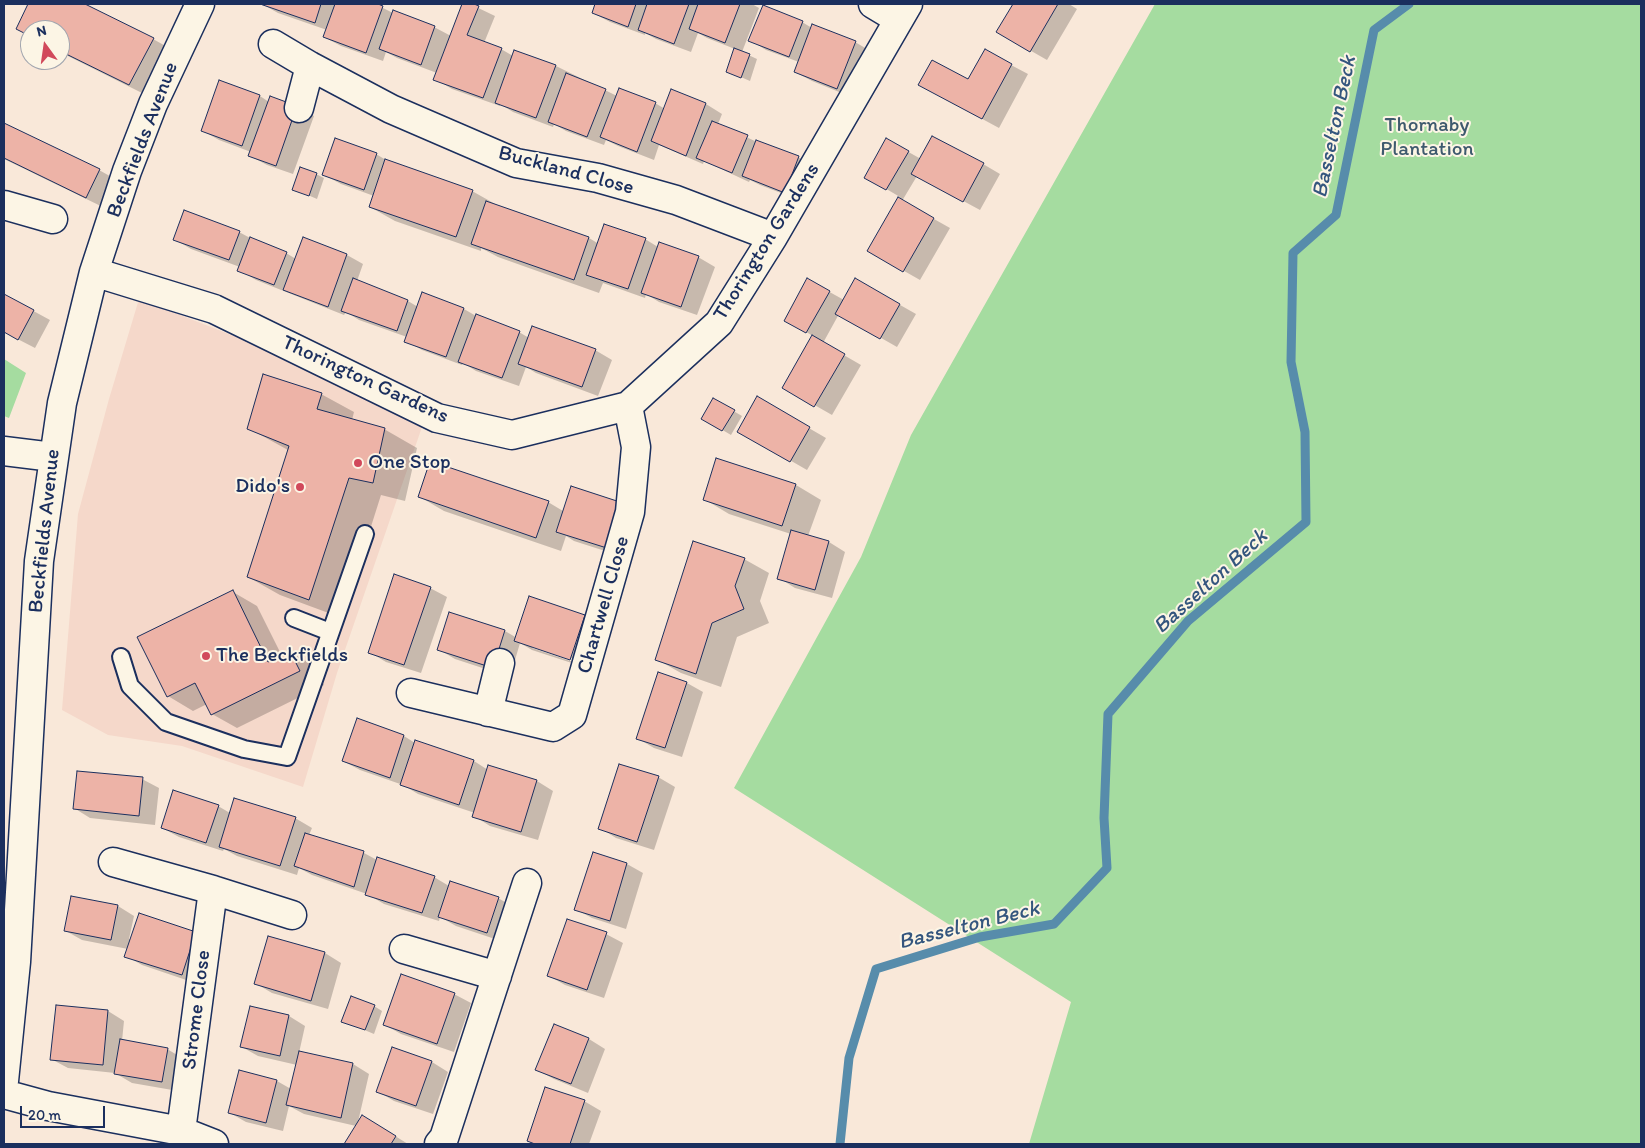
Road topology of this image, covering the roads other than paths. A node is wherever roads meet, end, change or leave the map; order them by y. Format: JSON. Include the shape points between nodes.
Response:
{"nodes":[{"id":1,"x":200,"y":4,"type":"edge"},
{"id":2,"x":873,"y":4,"type":"edge"},
{"id":3,"x":903,"y":11,"type":"edge"},
{"id":4,"x":273,"y":44,"type":"dead end"},
{"id":5,"x":310,"y":66,"type":"junction"},
{"id":6,"x":299,"y":108,"type":"dead end"},
{"id":7,"x":4,"y":205,"type":"edge"},
{"id":8,"x":52,"y":219,"type":"dead end"},
{"id":9,"x":773,"y":237,"type":"junction"},
{"id":10,"x":94,"y":272,"type":"junction"},
{"id":11,"x":628,"y":406,"type":"junction"},
{"id":12,"x":4,"y":450,"type":"edge"},
{"id":13,"x":53,"y":457,"type":"junction"},
{"id":14,"x":365,"y":534,"type":"dead end"},
{"id":15,"x":294,"y":618,"type":"dead end"},
{"id":16,"x":330,"y":632,"type":"junction"},
{"id":17,"x":121,"y":656,"type":"dead end"},
{"id":18,"x":500,"y":663,"type":"dead end"},
{"id":19,"x":411,"y":693,"type":"dead end"},
{"id":20,"x":488,"y":712,"type":"junction"},
{"id":21,"x":113,"y":862,"type":"dead end"},
{"id":22,"x":527,"y":883,"type":"dead end"},
{"id":23,"x":213,"y":890,"type":"junction"},
{"id":24,"x":292,"y":915,"type":"dead end"},
{"id":25,"x":404,"y":949,"type":"dead end"},
{"id":26,"x":497,"y":976,"type":"junction"},
{"id":27,"x":4,"y":1081,"type":"edge"},
{"id":28,"x":4,"y":1094,"type":"edge"},
{"id":29,"x":181,"y":1131,"type":"junction"},
{"id":30,"x":214,"y":1144,"type":"edge"},
{"id":31,"x":439,"y":1144,"type":"edge"}],
"edges":[{"from":1,"to":10,"type":"street","name":"Beckfields Avenue","via":[[153,104]]},
{"from":2,"to":3,"type":"street"},
{"from":3,"to":9,"type":"street","name":"Thorington Gardens"},
{"from":4,"to":5,"type":"street","name":"Buckland Close"},
{"from":5,"to":6,"type":"street"},
{"from":5,"to":9,"type":"street","name":"Buckland Close","via":[[391,109],[516,163],[598,178],[676,200]]},
{"from":7,"to":8,"type":"street"},
{"from":9,"to":11,"type":"street","name":"Thorington Gardens","via":[[719,323]]},
{"from":10,"to":11,"type":"street","name":"Thorington Gardens","via":[[214,309],[437,418],[512,434]]},
{"from":10,"to":13,"type":"street","name":"Beckfields Avenue","via":[[62,403]]},
{"from":11,"to":20,"type":"street","name":"Chartwell Close","via":[[636,448],[630,512],[572,715],[553,727]]},
{"from":12,"to":13,"type":"street"},
{"from":13,"to":27,"type":"street","name":"Beckfields Avenue","via":[[39,561],[16,962]]},
{"from":14,"to":16,"type":"lane"},
{"from":15,"to":16,"type":"lane"},
{"from":16,"to":17,"type":"lane","via":[[287,757],[244,749],[166,722],[130,686]]},
{"from":18,"to":20,"type":"street"},
{"from":19,"to":20,"type":"street","name":"Chartwell Close"},
{"from":21,"to":23,"type":"street"},
{"from":22,"to":26,"type":"street"},
{"from":23,"to":24,"type":"street"},
{"from":23,"to":29,"type":"street","name":"Strome Close"},
{"from":25,"to":26,"type":"street"},
{"from":26,"to":31,"type":"street","via":[[444,1138]]},
{"from":28,"to":29,"type":"street","via":[[48,1106]]},
{"from":29,"to":30,"type":"street"}]}
